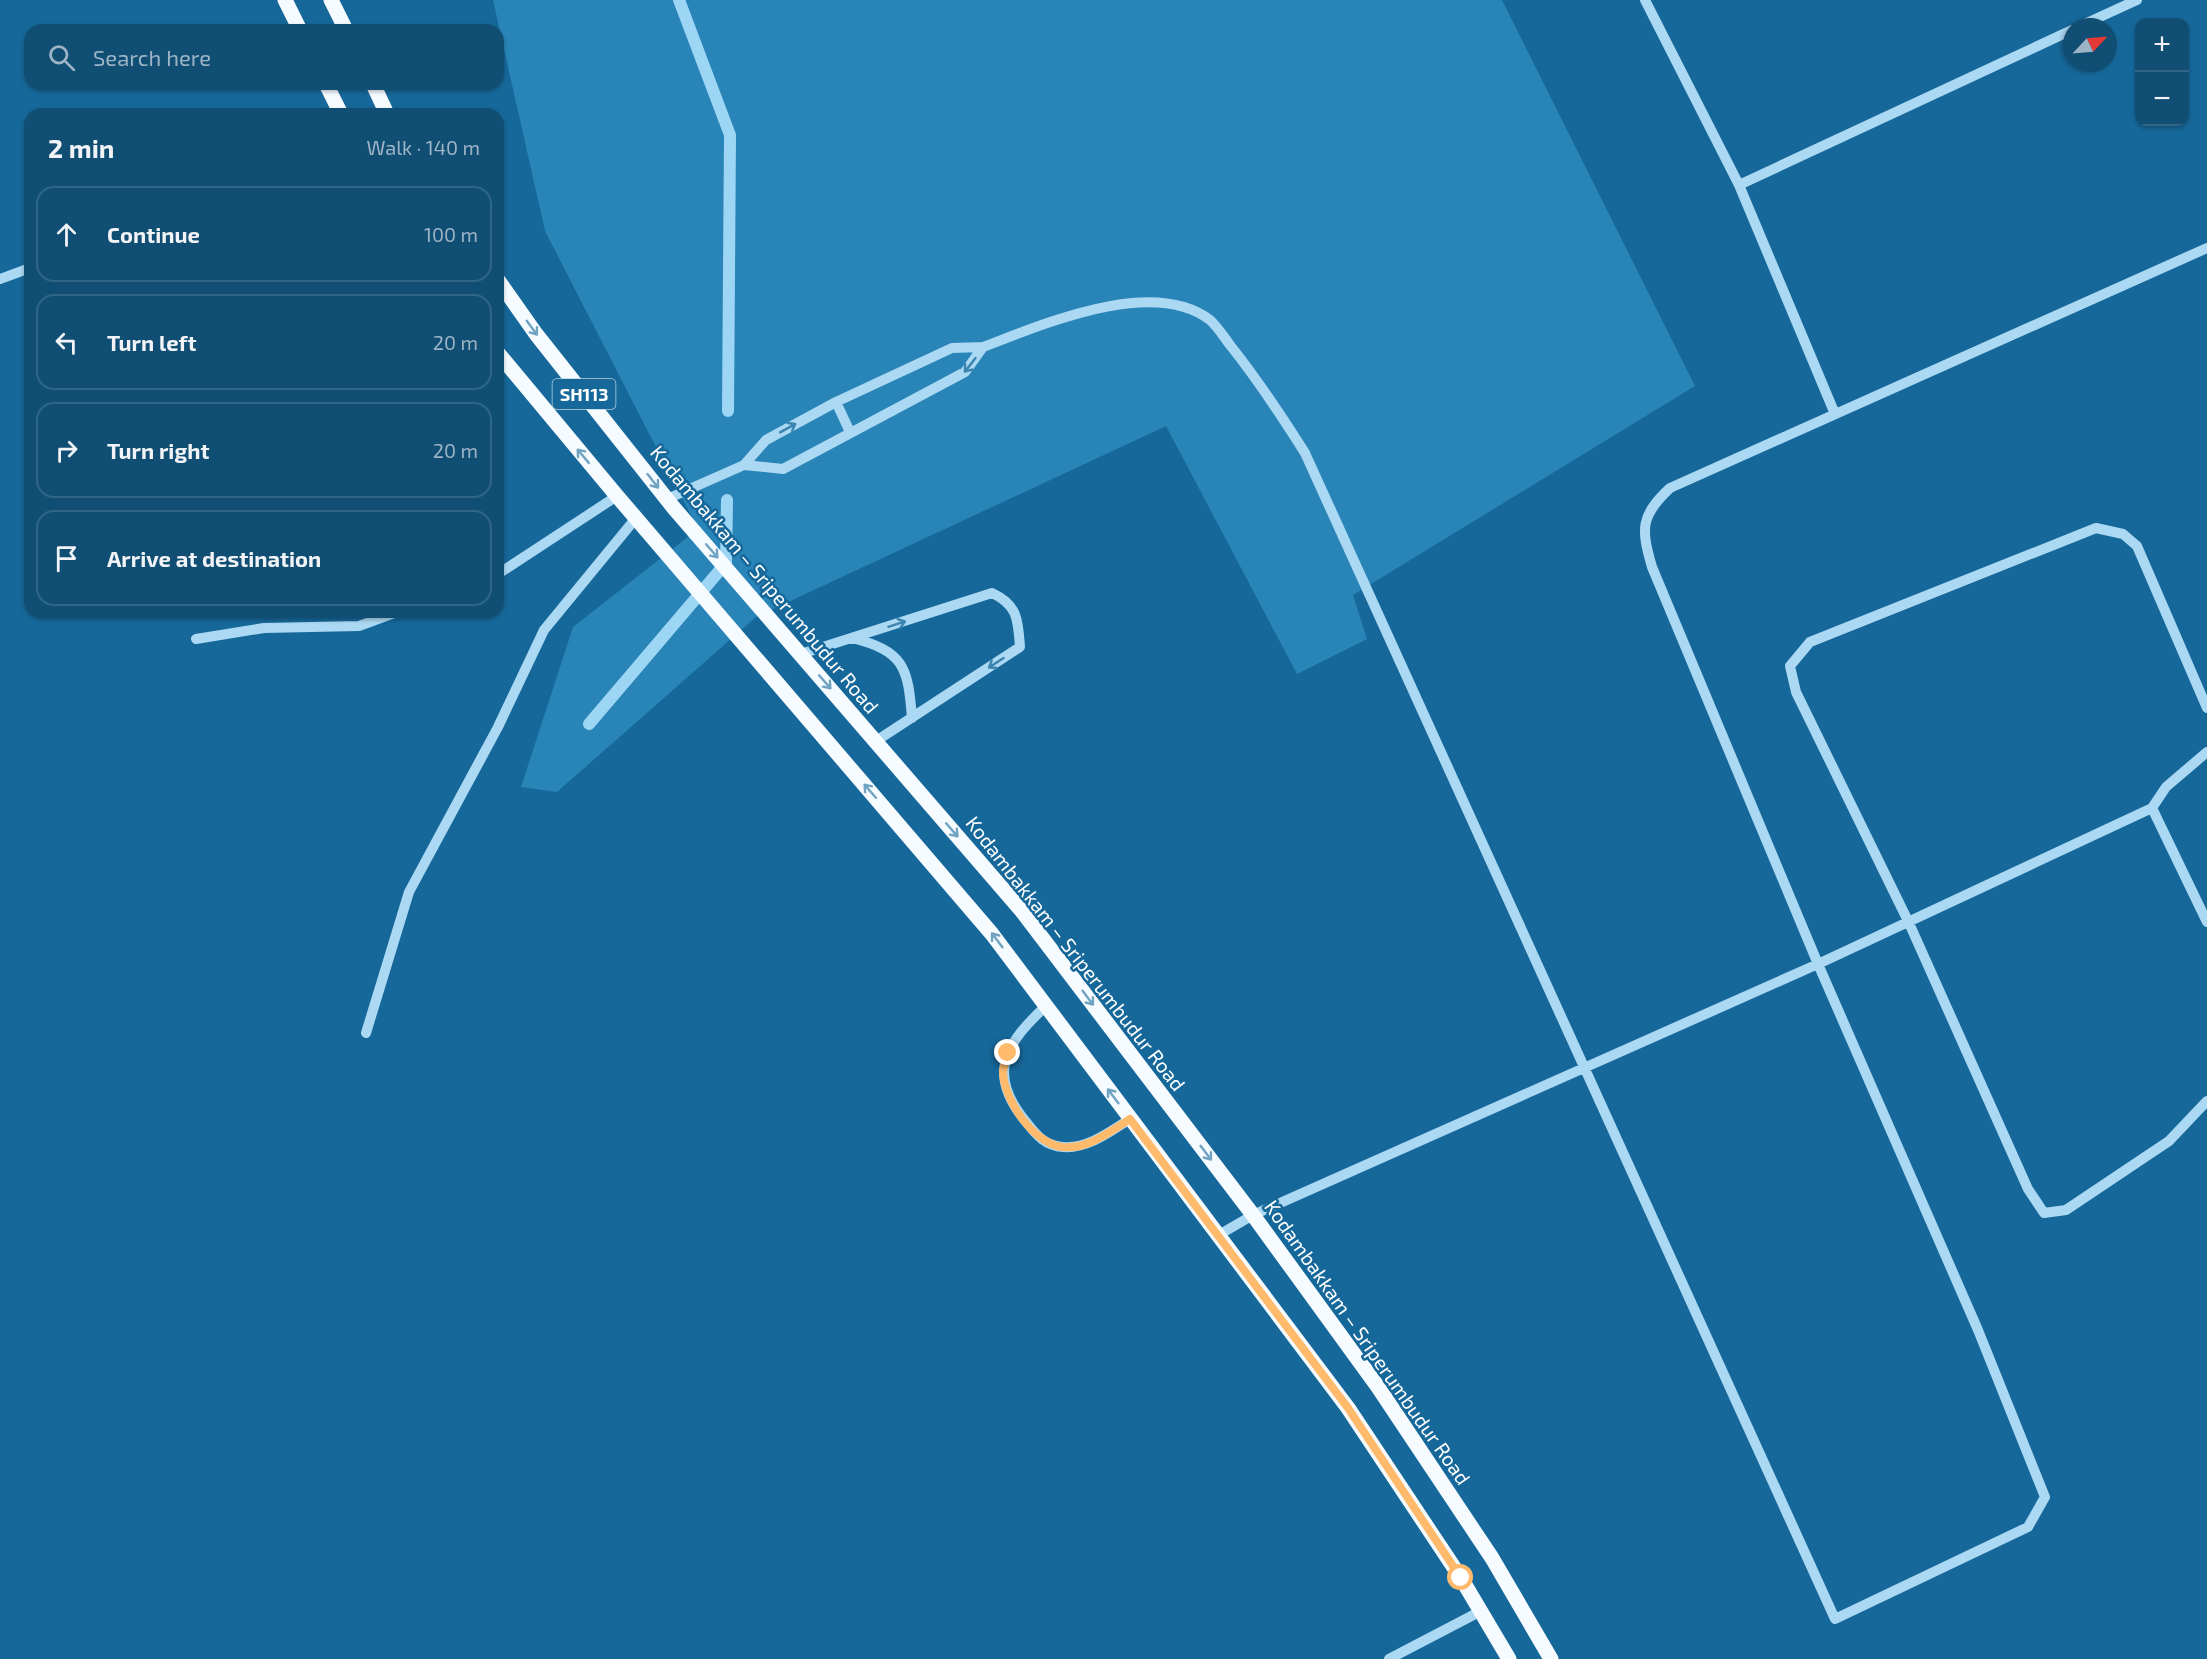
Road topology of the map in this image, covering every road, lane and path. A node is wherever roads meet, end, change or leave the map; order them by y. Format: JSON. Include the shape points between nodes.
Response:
{"nodes":[{"id":1,"x":285,"y":0,"type":"edge"},
{"id":2,"x":332,"y":0,"type":"edge"},
{"id":3,"x":1646,"y":0,"type":"edge"},
{"id":4,"x":2137,"y":0,"type":"edge"},
{"id":5,"x":2098,"y":18,"type":"edge"},
{"id":6,"x":297,"y":24,"type":"edge"},
{"id":7,"x":343,"y":24,"type":"edge"},
{"id":8,"x":2063,"y":34,"type":"edge"},
{"id":9,"x":329,"y":90,"type":"edge"},
{"id":10,"x":376,"y":90,"type":"edge"},
{"id":11,"x":338,"y":108,"type":"edge"},
{"id":12,"x":384,"y":108,"type":"edge"},
{"id":13,"x":1739,"y":185,"type":"junction"},
{"id":14,"x":2207,"y":248,"type":"edge"},
{"id":15,"x":24,"y":270,"type":"edge"},
{"id":16,"x":0,"y":279,"type":"edge"},
{"id":17,"x":504,"y":289,"type":"edge"},
{"id":18,"x":983,"y":347,"type":"junction"},
{"id":19,"x":504,"y":360,"type":"edge"},
{"id":20,"x":837,"y":402,"type":"junction"},
{"id":21,"x":1835,"y":414,"type":"junction"},
{"id":22,"x":850,"y":432,"type":"junction"},
{"id":23,"x":744,"y":465,"type":"junction"},
{"id":24,"x":617,"y":496,"type":"junction"},
{"id":25,"x":670,"y":503,"type":"junction"},
{"id":26,"x":636,"y":518,"type":"junction"},
{"id":27,"x":504,"y":570,"type":"edge"},
{"id":28,"x":381,"y":618,"type":"edge"},
{"id":29,"x":852,"y":638,"type":"junction"},
{"id":30,"x":196,"y":639,"type":"dead end"},
{"id":31,"x":801,"y":654,"type":"junction"},
{"id":32,"x":2207,"y":708,"type":"edge"},
{"id":33,"x":912,"y":718,"type":"junction"},
{"id":34,"x":876,"y":741,"type":"junction"},
{"id":35,"x":2207,"y":752,"type":"edge"},
{"id":36,"x":2152,"y":808,"type":"junction"},
{"id":37,"x":1909,"y":922,"type":"junction"},
{"id":38,"x":2207,"y":922,"type":"edge"},
{"id":39,"x":1818,"y":964,"type":"junction"},
{"id":40,"x":1046,"y":1006,"type":"junction"},
{"id":41,"x":366,"y":1033,"type":"dead end"},
{"id":42,"x":1584,"y":1068,"type":"junction"},
{"id":43,"x":2207,"y":1101,"type":"edge"},
{"id":44,"x":1130,"y":1119,"type":"junction"},
{"id":45,"x":1253,"y":1215,"type":"junction"},
{"id":46,"x":1217,"y":1236,"type":"junction"},
{"id":47,"x":1481,"y":1611,"type":"junction"},
{"id":48,"x":1389,"y":1659,"type":"edge"},
{"id":49,"x":1509,"y":1659,"type":"edge"},
{"id":50,"x":1551,"y":1659,"type":"edge"}],
"edges":[{"from":1,"to":6,"type":"main road"},
{"from":2,"to":7,"type":"main road"},
{"from":3,"to":13,"type":"street"},
{"from":4,"to":5,"type":"street"},
{"from":8,"to":13,"type":"street"},
{"from":9,"to":11,"type":"main road"},
{"from":10,"to":12,"type":"main road"},
{"from":13,"to":21,"type":"street"},
{"from":14,"to":21,"type":"street"},
{"from":15,"to":16,"type":"street"},
{"from":17,"to":25,"type":"main road","name":"Kodambakkam – Sriperumbudur Road","number":"SH113","one_way":true},
{"from":18,"to":20,"type":"street","via":[[952,348]]},
{"from":18,"to":22,"type":"street","one_way":true,"via":[[965,372]]},
{"from":18,"to":42,"type":"street","via":[[1062,317],[1124,303],[1174,304],[1210,320],[1264,387],[1305,453]]},
{"from":24,"to":19,"type":"main road","number":"SH113","one_way":true},
{"from":20,"to":22,"type":"street"},
{"from":23,"to":20,"type":"street","one_way":true,"via":[[766,440]]},
{"from":21,"to":39,"type":"street","via":[[1670,488],[1652,505],[1643,536],[1652,567]]},
{"from":22,"to":23,"type":"street","via":[[783,469]]},
{"from":23,"to":25,"type":"street"},
{"from":24,"to":26,"type":"main road","number":"SH113"},
{"from":24,"to":27,"type":"street"},
{"from":25,"to":31,"type":"main road","name":"Kodambakkam – Sriperumbudur Road","number":"SH113","one_way":true},
{"from":40,"to":26,"type":"main road","number":"SH113","one_way":true,"via":[[992,933]]},
{"from":26,"to":41,"type":"street","via":[[544,630],[498,727],[409,892]]},
{"from":28,"to":30,"type":"street","via":[[359,626],[264,628]]},
{"from":29,"to":31,"type":"street"},
{"from":29,"to":33,"type":"street","via":[[891,652],[902,667],[910,690]]},
{"from":29,"to":33,"type":"street","one_way":true,"via":[[992,593],[1007,600],[1018,620],[1020,647]]},
{"from":31,"to":34,"type":"main road","name":"Kodambakkam – Sriperumbudur Road","number":"SH113","one_way":true},
{"from":32,"to":37,"type":"street","via":[[2137,546],[2123,534],[2096,528],[1810,642],[1790,666],[1796,692]]},
{"from":33,"to":34,"type":"street"},
{"from":34,"to":45,"type":"main road","name":"Kodambakkam – Sriperumbudur Road","number":"SH113","one_way":true,"via":[[1021,910]]},
{"from":35,"to":36,"type":"street","via":[[2166,787]]},
{"from":36,"to":37,"type":"street"},
{"from":36,"to":38,"type":"street"},
{"from":37,"to":39,"type":"street"},
{"from":37,"to":43,"type":"street","via":[[2028,1189],[2044,1213],[2066,1210],[2169,1141]]},
{"from":39,"to":42,"type":"street"},
{"from":39,"to":42,"type":"street","via":[[1978,1330],[2045,1497],[2028,1527],[1835,1619]]},
{"from":44,"to":40,"type":"main road","number":"SH113","one_way":true},
{"from":40,"to":44,"type":"street","via":[[1020,1031],[1003,1070],[1007,1091],[1023,1119],[1043,1142],[1063,1148],[1101,1137]]},
{"from":42,"to":45,"type":"street"},
{"from":44,"to":46,"type":"main road","number":"SH113"},
{"from":45,"to":46,"type":"street"},
{"from":45,"to":50,"type":"main road","name":"Kodambakkam – Sriperumbudur Road","number":"SH113","via":[[1378,1387],[1492,1558]]},
{"from":46,"to":47,"type":"main road","number":"SH113","via":[[1348,1408]]},
{"from":47,"to":48,"type":"street"},
{"from":47,"to":49,"type":"main road","number":"SH113"}]}
